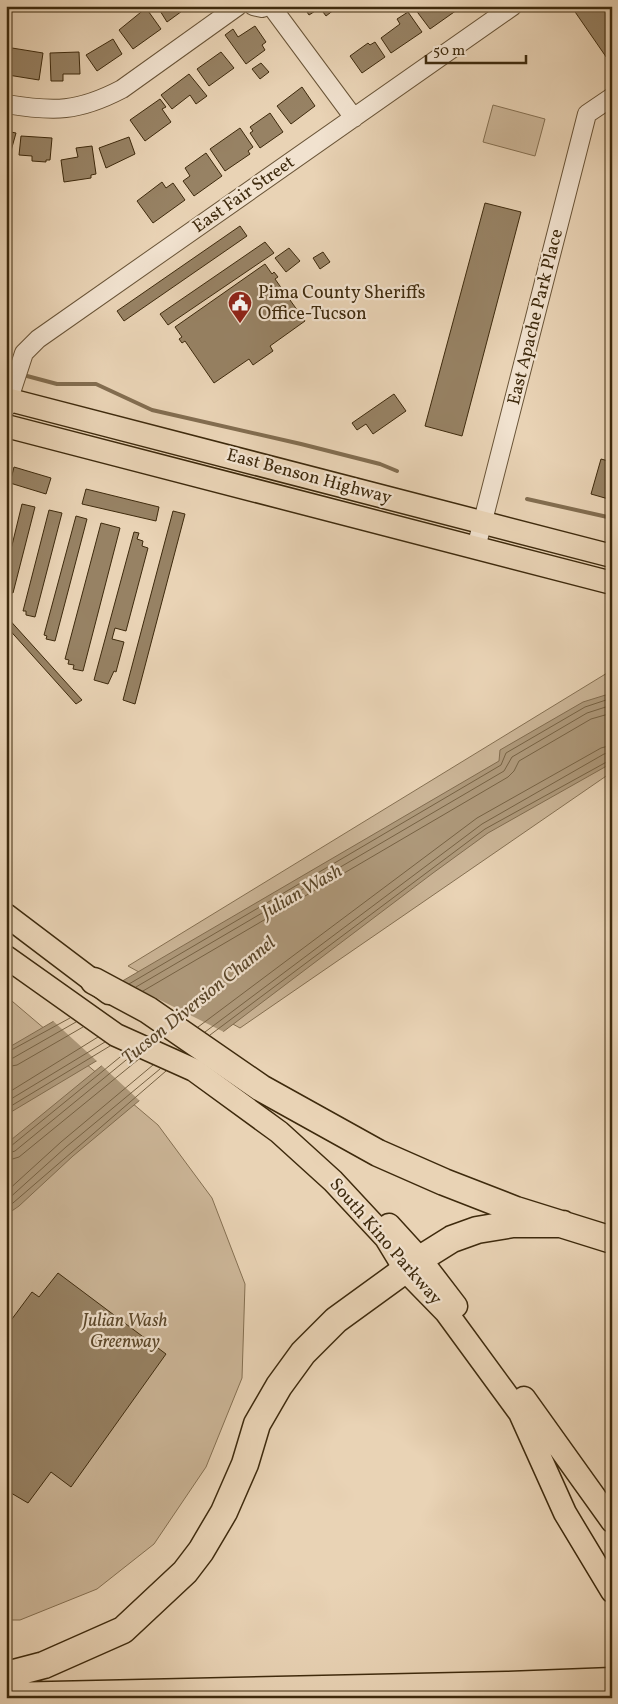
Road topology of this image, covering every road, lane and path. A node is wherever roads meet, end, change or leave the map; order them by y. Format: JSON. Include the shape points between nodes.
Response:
{"nodes":[{"id":1,"x":238,"y":6,"type":"edge"},
{"id":2,"x":253,"y":6,"type":"edge"},
{"id":3,"x":269,"y":6,"type":"edge"},
{"id":4,"x":513,"y":6,"type":"edge"},
{"id":5,"x":612,"y":97,"type":"edge"},
{"id":6,"x":6,"y":104,"type":"edge"},
{"id":7,"x":354,"y":118,"type":"junction"},
{"id":8,"x":7,"y":402,"type":"edge"},
{"id":9,"x":6,"y":426,"type":"edge"},
{"id":10,"x":483,"y":523,"type":"junction"},
{"id":11,"x":476,"y":548,"type":"junction"},
{"id":12,"x":612,"y":556,"type":"edge"},
{"id":13,"x":612,"y":583,"type":"edge"},
{"id":14,"x":6,"y":916,"type":"edge"},
{"id":15,"x":6,"y":957,"type":"edge"},
{"id":16,"x":94,"y":981,"type":"joint"},
{"id":17,"x":203,"y":1063,"type":"junction"},
{"id":18,"x":563,"y":1224,"type":"junction"},
{"id":19,"x":612,"y":1240,"type":"edge"},
{"id":20,"x":413,"y":1265,"type":"junction"},
{"id":21,"x":612,"y":1522,"type":"edge"},
{"id":22,"x":612,"y":1591,"type":"edge"},
{"id":23,"x":6,"y":1675,"type":"edge"},
{"id":24,"x":612,"y":1681,"type":"edge"},
{"id":25,"x":6,"y":1696,"type":"edge"}],
"edges":[{"from":1,"to":6,"type":"street","via":[[122,89],[103,99],[73,108],[46,110]]},
{"from":2,"to":3,"type":"street"},
{"from":3,"to":7,"type":"street"},
{"from":4,"to":7,"type":"street","name":"East Fair Street"},
{"from":5,"to":10,"type":"street","name":"East Apache Park Place","via":[[587,114]]},
{"from":7,"to":8,"type":"street","name":"East Fair Street","via":[[38,339],[24,353]]},
{"from":8,"to":10,"type":"main road","name":"East Benson Highway"},
{"from":9,"to":11,"type":"main road","name":"East Benson Highway"},
{"from":10,"to":11,"type":"street","name":"East Apache Park Place"},
{"from":10,"to":12,"type":"main road","name":"East Benson Highway"},
{"from":11,"to":13,"type":"main road","name":"East Benson Highway"},
{"from":14,"to":16,"type":"main road"},
{"from":15,"to":17,"type":"main road","name":"South Kino Parkway","via":[[116,1035]]},
{"from":16,"to":17,"type":"highway","via":[[148,1010]]},
{"from":17,"to":18,"type":"highway","via":[[378,1153],[516,1210]]},
{"from":17,"to":20,"type":"main road","name":"South Kino Parkway","via":[[296,1147]]},
{"from":18,"to":19,"type":"highway"},
{"from":18,"to":20,"type":"highway","via":[[513,1224],[477,1230],[452,1239]]},
{"from":20,"to":21,"type":"main road","name":"South Kino Parkway","via":[[461,1312]]},
{"from":20,"to":22,"type":"main road","name":"South Kino Parkway","via":[[520,1413],[565,1513]]},
{"from":20,"to":23,"type":"highway","via":[[336,1320],[303,1353],[257,1424],[245,1464],[224,1512],[202,1551],[185,1572],[123,1630],[44,1665]]},
{"from":24,"to":25,"type":"highway"}]}
